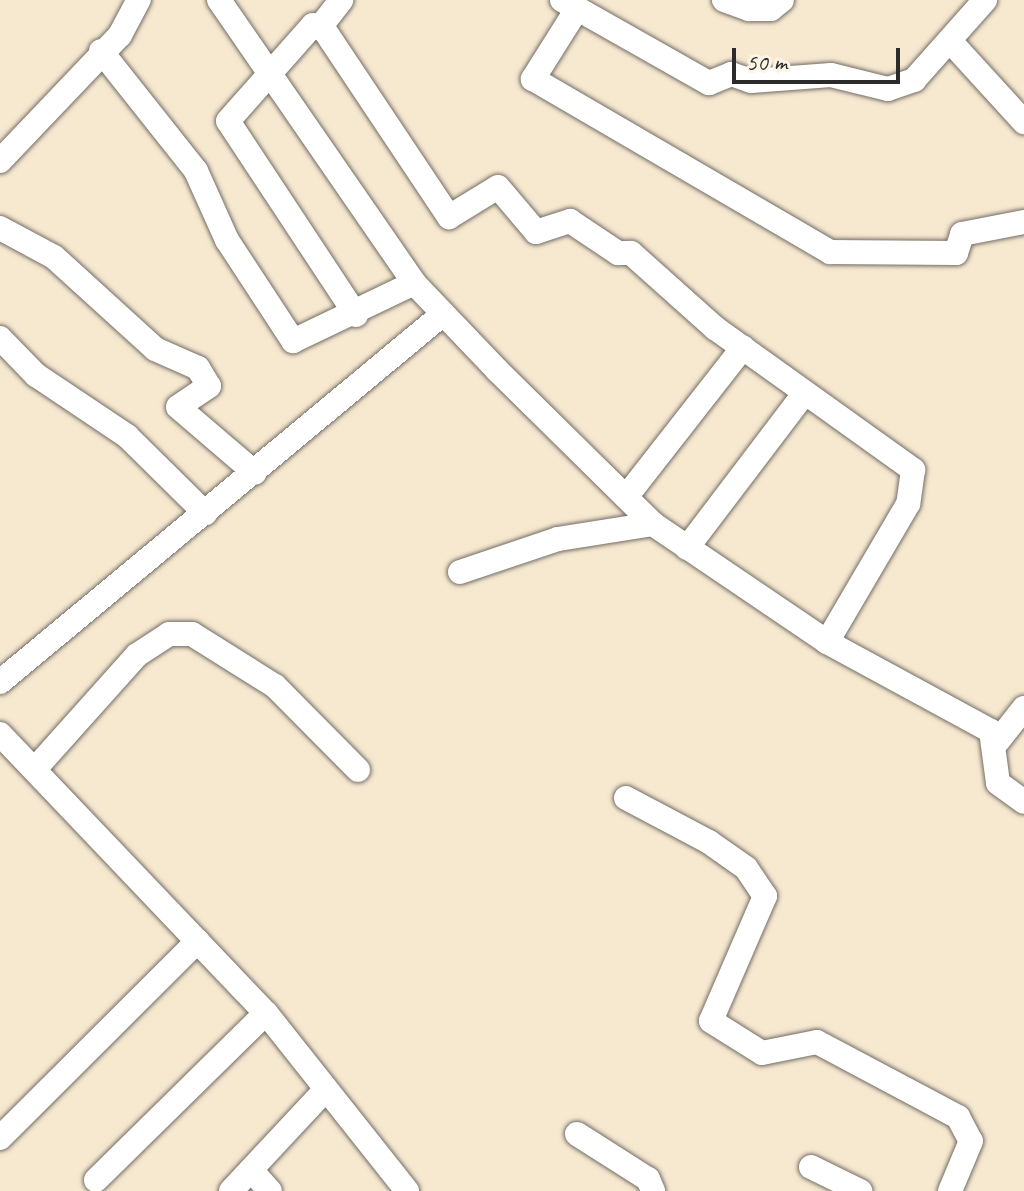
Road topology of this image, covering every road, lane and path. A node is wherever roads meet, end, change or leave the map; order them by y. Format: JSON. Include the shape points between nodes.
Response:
{"nodes":[{"id":1,"x":219,"y":0,"type":"edge"},
{"id":2,"x":341,"y":0,"type":"edge"},
{"id":3,"x":724,"y":0,"type":"edge"},
{"id":4,"x":782,"y":0,"type":"edge"},
{"id":5,"x":985,"y":0,"type":"edge"},
{"id":6,"x":131,"y":4,"type":"edge"},
{"id":7,"x":569,"y":4,"type":"edge"},
{"id":8,"x":321,"y":26,"type":"junction"},
{"id":9,"x":950,"y":41,"type":"junction"},
{"id":10,"x":101,"y":51,"type":"junction"},
{"id":11,"x":268,"y":69,"type":"junction"},
{"id":12,"x":1024,"y":122,"type":"edge"},
{"id":13,"x":0,"y":161,"type":"edge"},
{"id":14,"x":1024,"y":222,"type":"edge"},
{"id":15,"x":0,"y":228,"type":"edge"},
{"id":16,"x":414,"y":283,"type":"junction"},
{"id":17,"x":443,"y":314,"type":"junction"},
{"id":18,"x":356,"y":315,"type":"junction"},
{"id":19,"x":0,"y":338,"type":"edge"},
{"id":20,"x":743,"y":347,"type":"junction"},
{"id":21,"x":803,"y":395,"type":"junction"},
{"id":22,"x":255,"y":473,"type":"junction"},
{"id":23,"x":626,"y":497,"type":"junction"},
{"id":24,"x":205,"y":513,"type":"junction"},
{"id":25,"x":653,"y":524,"type":"junction"},
{"id":26,"x":687,"y":548,"type":"junction"},
{"id":27,"x":460,"y":572,"type":"dead end"},
{"id":28,"x":827,"y":642,"type":"junction"},
{"id":29,"x":0,"y":682,"type":"edge"},
{"id":30,"x":1024,"y":708,"type":"edge"},
{"id":31,"x":0,"y":734,"type":"edge"},
{"id":32,"x":998,"y":741,"type":"junction"},
{"id":33,"x":35,"y":769,"type":"junction"},
{"id":34,"x":358,"y":770,"type":"dead end"},
{"id":35,"x":626,"y":798,"type":"dead end"},
{"id":36,"x":1024,"y":802,"type":"edge"},
{"id":37,"x":198,"y":941,"type":"junction"},
{"id":38,"x":266,"y":1013,"type":"junction"},
{"id":39,"x":326,"y":1089,"type":"junction"},
{"id":40,"x":9,"y":1112,"type":"edge"},
{"id":41,"x":577,"y":1134,"type":"dead end"},
{"id":42,"x":0,"y":1138,"type":"edge"},
{"id":43,"x":811,"y":1167,"type":"dead end"},
{"id":44,"x":251,"y":1170,"type":"junction"},
{"id":45,"x":96,"y":1180,"type":"dead end"},
{"id":46,"x":231,"y":1191,"type":"edge"},
{"id":47,"x":270,"y":1191,"type":"edge"},
{"id":48,"x":407,"y":1191,"type":"edge"},
{"id":49,"x":653,"y":1191,"type":"edge"},
{"id":50,"x":860,"y":1191,"type":"edge"},
{"id":51,"x":950,"y":1191,"type":"edge"}],
"edges":[{"from":1,"to":11,"type":"street"},
{"from":2,"to":8,"type":"street"},
{"from":3,"to":4,"type":"street","via":[[749,9],[771,9]]},
{"from":5,"to":9,"type":"street"},
{"from":6,"to":10,"type":"street"},
{"from":7,"to":9,"type":"street","via":[[709,83],[731,74],[751,81],[831,75],[888,89],[914,80]]},
{"from":7,"to":14,"type":"street","via":[[533,79],[830,252],[956,253],[962,234]]},
{"from":8,"to":11,"type":"street","via":[[306,30]]},
{"from":8,"to":20,"type":"street","via":[[449,217],[498,187],[523,225],[536,232],[570,221],[618,253],[631,253]]},
{"from":9,"to":12,"type":"street"},
{"from":10,"to":13,"type":"street"},
{"from":10,"to":18,"type":"street","via":[[196,171],[227,240],[286,335],[301,342]]},
{"from":11,"to":16,"type":"street"},
{"from":11,"to":18,"type":"street","via":[[236,107],[230,129]]},
{"from":15,"to":22,"type":"street","via":[[54,257],[155,349],[198,368],[209,386],[178,407]]},
{"from":16,"to":17,"type":"street"},
{"from":16,"to":18,"type":"street"},
{"from":17,"to":22,"type":"street"},
{"from":17,"to":23,"type":"street"},
{"from":19,"to":24,"type":"street","via":[[36,375],[127,436]]},
{"from":20,"to":21,"type":"street"},
{"from":20,"to":23,"type":"street"},
{"from":21,"to":26,"type":"street"},
{"from":21,"to":28,"type":"street","via":[[889,450],[915,479]]},
{"from":22,"to":24,"type":"street"},
{"from":23,"to":25,"type":"street"},
{"from":24,"to":29,"type":"street"},
{"from":25,"to":26,"type":"street"},
{"from":25,"to":27,"type":"street","via":[[558,539]]},
{"from":26,"to":28,"type":"street"},
{"from":28,"to":32,"type":"street"},
{"from":30,"to":32,"type":"street"},
{"from":31,"to":33,"type":"street"},
{"from":32,"to":36,"type":"street","via":[[998,783]]},
{"from":33,"to":34,"type":"street","via":[[137,655],[169,634],[192,634],[275,686]]},
{"from":33,"to":37,"type":"street"},
{"from":35,"to":51,"type":"street","via":[[709,842],[762,888],[764,909],[711,1021],[762,1053],[817,1042],[958,1117],[971,1141]]},
{"from":37,"to":38,"type":"street"},
{"from":37,"to":40,"type":"street"},
{"from":38,"to":39,"type":"street"},
{"from":38,"to":45,"type":"street"},
{"from":39,"to":44,"type":"street"},
{"from":39,"to":48,"type":"street"},
{"from":40,"to":42,"type":"street"},
{"from":41,"to":49,"type":"street","via":[[648,1179]]},
{"from":43,"to":50,"type":"street"},
{"from":44,"to":46,"type":"street"},
{"from":44,"to":47,"type":"street"}]}
